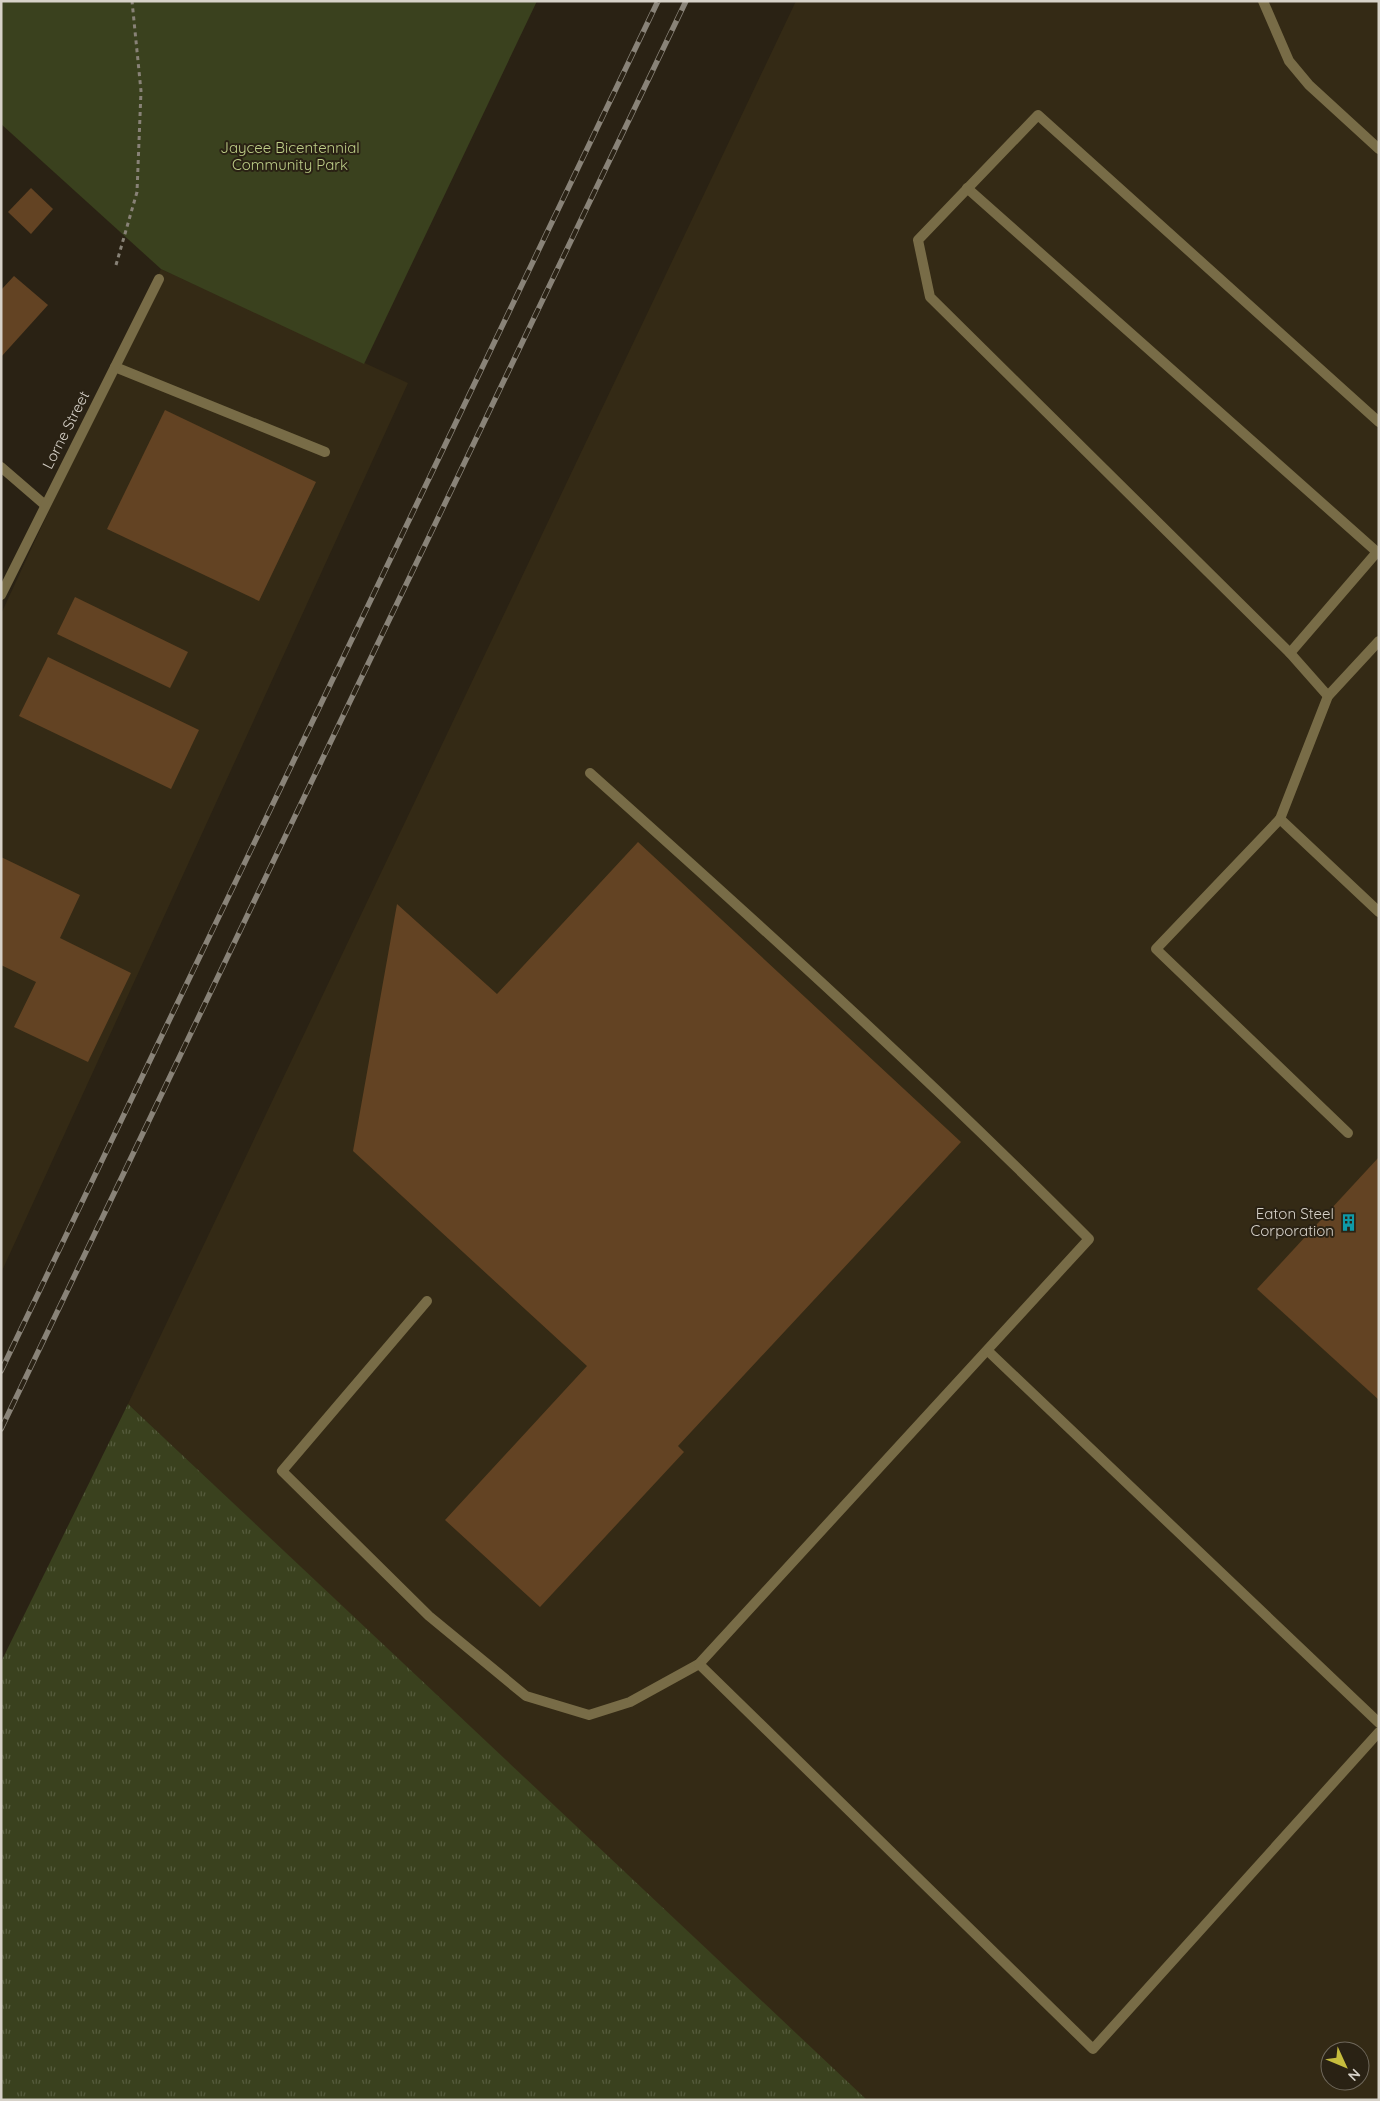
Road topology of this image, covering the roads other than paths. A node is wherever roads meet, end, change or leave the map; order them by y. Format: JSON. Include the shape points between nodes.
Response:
{"nodes":[{"id":1,"x":1263,"y":1,"type":"edge"},
{"id":2,"x":1379,"y":149,"type":"edge"},
{"id":3,"x":967,"y":188,"type":"junction"},
{"id":4,"x":159,"y":278,"type":"dead end"},
{"id":5,"x":115,"y":367,"type":"junction"},
{"id":6,"x":1379,"y":422,"type":"edge"},
{"id":7,"x":325,"y":452,"type":"dead end"},
{"id":8,"x":1,"y":466,"type":"edge"},
{"id":9,"x":45,"y":506,"type":"junction"},
{"id":10,"x":1378,"y":552,"type":"edge"},
{"id":11,"x":1,"y":595,"type":"edge"},
{"id":12,"x":1379,"y":641,"type":"edge"},
{"id":13,"x":1290,"y":653,"type":"junction"},
{"id":14,"x":1328,"y":696,"type":"junction"},
{"id":15,"x":590,"y":774,"type":"dead end"},
{"id":16,"x":1280,"y":820,"type":"junction"},
{"id":17,"x":1379,"y":912,"type":"edge"},
{"id":18,"x":1348,"y":1133,"type":"dead end"},
{"id":19,"x":427,"y":1301,"type":"dead end"},
{"id":20,"x":988,"y":1351,"type":"junction"},
{"id":21,"x":699,"y":1664,"type":"junction"},
{"id":22,"x":1379,"y":1723,"type":"edge"},
{"id":23,"x":1379,"y":1732,"type":"edge"}],
"edges":[{"from":1,"to":2,"type":"street","via":[[1289,61],[1309,85]]},
{"from":3,"to":6,"type":"street","via":[[1038,115]]},
{"from":3,"to":10,"type":"street"},
{"from":3,"to":13,"type":"street","via":[[918,240],[930,298]]},
{"from":4,"to":5,"type":"street","name":"Lorne Street"},
{"from":5,"to":7,"type":"street"},
{"from":5,"to":9,"type":"street","name":"Lorne Street"},
{"from":8,"to":9,"type":"street"},
{"from":9,"to":11,"type":"street","name":"Lorne Street"},
{"from":10,"to":13,"type":"street"},
{"from":12,"to":14,"type":"street"},
{"from":13,"to":14,"type":"street"},
{"from":14,"to":16,"type":"street"},
{"from":15,"to":20,"type":"street","via":[[740,908],[1020,1170],[1089,1239]]},
{"from":16,"to":17,"type":"street"},
{"from":16,"to":18,"type":"street","via":[[1156,949]]},
{"from":19,"to":21,"type":"street","via":[[282,1471],[429,1616],[526,1696],[590,1715],[630,1702]]},
{"from":20,"to":21,"type":"street"},
{"from":20,"to":22,"type":"street"},
{"from":21,"to":23,"type":"street","via":[[1093,2049]]}]}
